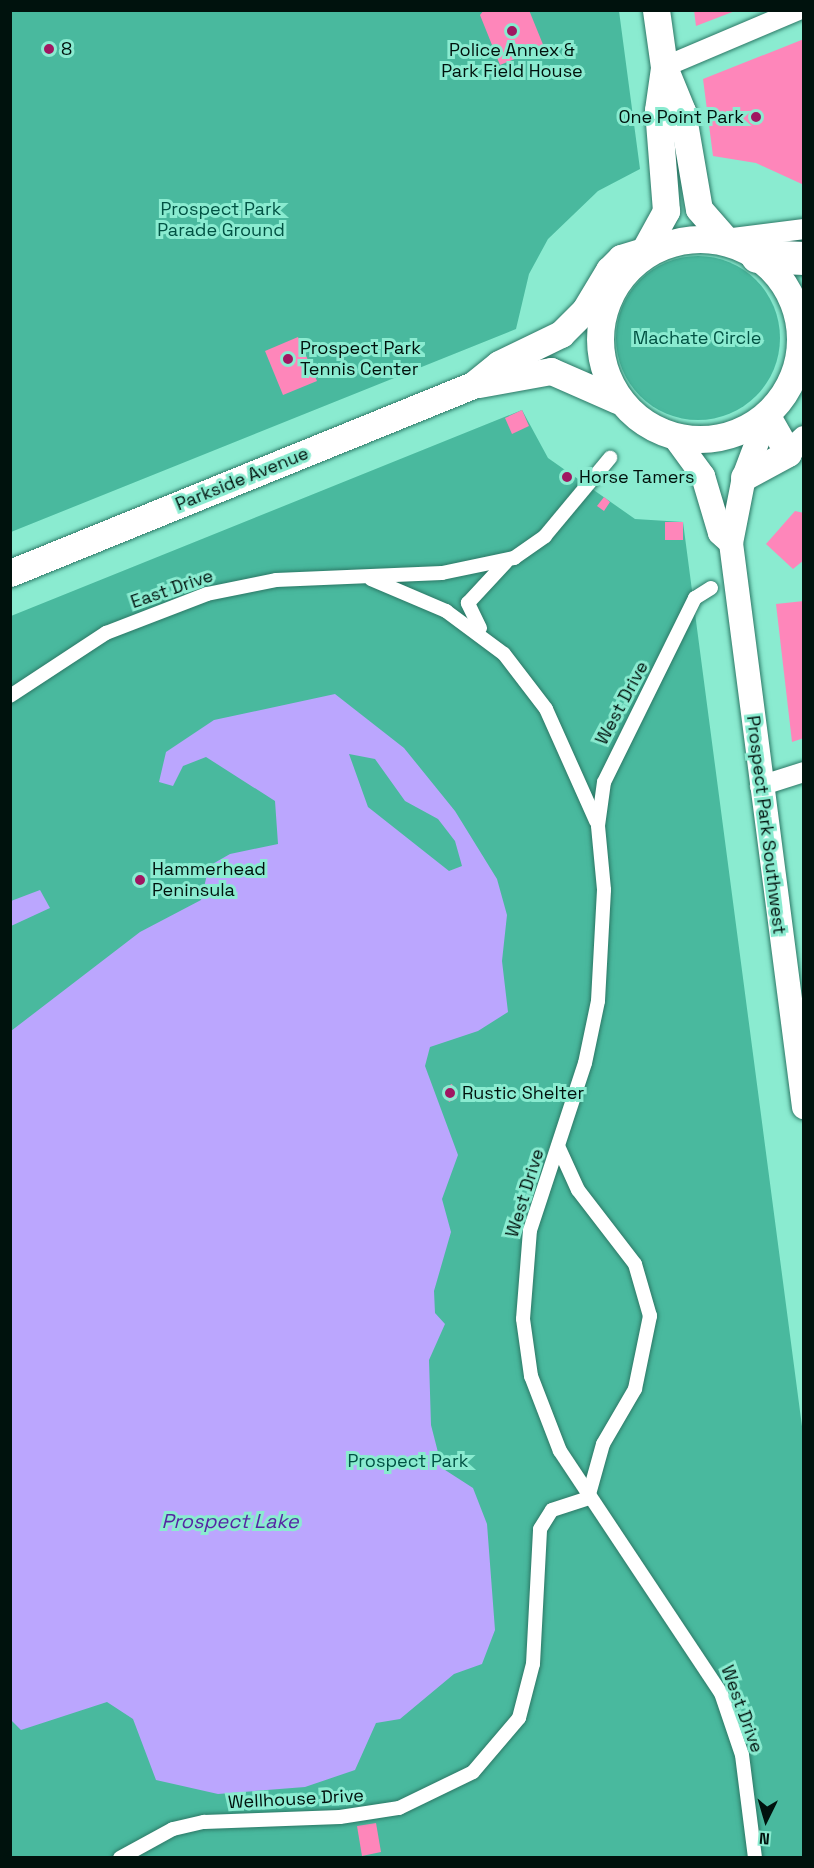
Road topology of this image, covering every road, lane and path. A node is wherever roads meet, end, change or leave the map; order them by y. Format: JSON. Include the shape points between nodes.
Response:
{"nodes":[{"id":1,"x":656,"y":10,"type":"edge"},
{"id":2,"x":798,"y":10,"type":"edge"},
{"id":3,"x":664,"y":67,"type":"junction"},
{"id":4,"x":804,"y":229,"type":"edge"},
{"id":5,"x":724,"y":239,"type":"junction"},
{"id":6,"x":644,"y":251,"type":"junction"},
{"id":7,"x":757,"y":256,"type":"junction"},
{"id":8,"x":804,"y":258,"type":"edge"},
{"id":9,"x":796,"y":381,"type":"edge"},
{"id":10,"x":473,"y":385,"type":"junction"},
{"id":11,"x":617,"y":400,"type":"junction"},
{"id":12,"x":767,"y":416,"type":"junction"},
{"id":13,"x":673,"y":435,"type":"junction"},
{"id":14,"x":796,"y":446,"type":"edge"},
{"id":15,"x":610,"y":458,"type":"dead end"},
{"id":16,"x":744,"y":477,"type":"junction"},
{"id":17,"x":731,"y":543,"type":"junction"},
{"id":18,"x":507,"y":561,"type":"junction"},
{"id":19,"x":10,"y":573,"type":"edge"},
{"id":20,"x":365,"y":577,"type":"junction"},
{"id":21,"x":711,"y":588,"type":"dead end"},
{"id":22,"x":492,"y":642,"type":"junction"},
{"id":23,"x":10,"y":696,"type":"edge"},
{"id":24,"x":804,"y":772,"type":"edge"},
{"id":25,"x":760,"y":786,"type":"junction"},
{"id":26,"x":597,"y":826,"type":"junction"},
{"id":27,"x":804,"y":1107,"type":"edge"},
{"id":28,"x":558,"y":1146,"type":"junction"},
{"id":29,"x":588,"y":1498,"type":"junction"},
{"id":30,"x":120,"y":1857,"type":"edge"},
{"id":31,"x":755,"y":1857,"type":"edge"}],
"edges":[{"from":1,"to":3,"type":"main road"},
{"from":2,"to":3,"type":"street"},
{"from":3,"to":5,"type":"main road","via":[[682,111],[699,209]]},
{"from":3,"to":6,"type":"main road","via":[[658,110],[666,211]]},
{"from":4,"to":5,"type":"street"},
{"from":5,"to":6,"type":"main road","via":[[688,239]]},
{"from":5,"to":7,"type":"main road"},
{"from":6,"to":10,"type":"main road","name":"Parkside Avenue","via":[[621,258],[609,270],[585,310],[561,334],[500,364]]},
{"from":6,"to":11,"type":"main road","via":[[630,264],[603,322],[602,358]]},
{"from":7,"to":8,"type":"highway"},
{"from":7,"to":9,"type":"main road","via":[[784,286],[798,315],[800,349]]},
{"from":9,"to":12,"type":"main road"},
{"from":10,"to":11,"type":"main road","name":"Parkside Avenue","via":[[551,371]]},
{"from":10,"to":19,"type":"main road","name":"Parkside Avenue"},
{"from":11,"to":13,"type":"main road","via":[[643,422]]},
{"from":12,"to":13,"type":"main road","via":[[719,437]]},
{"from":12,"to":14,"type":"main road"},
{"from":12,"to":16,"type":"street","name":"Prospect Park Southwest"},
{"from":13,"to":17,"type":"street","name":"Prospect Park Southwest","via":[[703,476],[720,533]]},
{"from":14,"to":16,"type":"main road"},
{"from":15,"to":18,"type":"street","name":"East Drive","via":[[545,536]]},
{"from":16,"to":17,"type":"street","name":"Prospect Park Southwest"},
{"from":17,"to":25,"type":"street","name":"Prospect Park Southwest"},
{"from":18,"to":20,"type":"street","name":"East Drive","via":[[442,573]]},
{"from":18,"to":22,"type":"street","name":"East Drive","via":[[468,603],[469,614]]},
{"from":20,"to":22,"type":"street","name":"East Drive","via":[[411,593]]},
{"from":20,"to":23,"type":"street","name":"East Drive","via":[[276,580],[207,594],[106,633]]},
{"from":21,"to":26,"type":"street","name":"West Drive","via":[[695,598],[621,740],[604,782]]},
{"from":22,"to":26,"type":"street","name":"East Drive","via":[[546,709]]},
{"from":24,"to":25,"type":"street"},
{"from":25,"to":27,"type":"street","name":"Prospect Park Southwest"},
{"from":26,"to":28,"type":"street","name":"West Drive","via":[[604,890],[603,966],[585,1063]]},
{"from":28,"to":29,"type":"street","name":"West Drive","via":[[525,1256],[525,1348],[548,1425]]},
{"from":28,"to":29,"type":"street","via":[[578,1190],[634,1264],[650,1303],[644,1361],[635,1389],[603,1443]]},
{"from":29,"to":30,"type":"street","name":"Wellhouse Drive","via":[[556,1507],[542,1522],[527,1692],[508,1736],[473,1772],[399,1808],[340,1817],[204,1822],[174,1829]]},
{"from":29,"to":31,"type":"street","name":"West Drive","via":[[707,1665],[721,1693],[742,1755]]}]}
